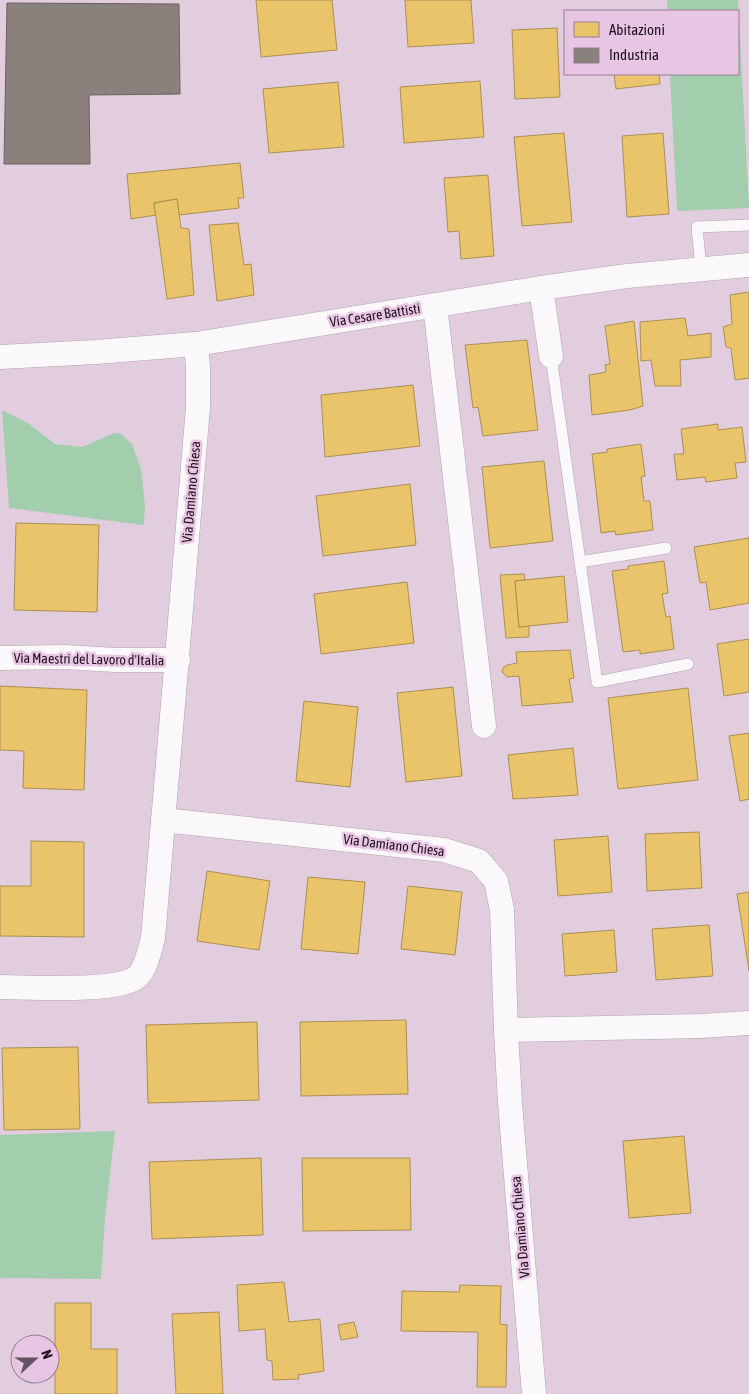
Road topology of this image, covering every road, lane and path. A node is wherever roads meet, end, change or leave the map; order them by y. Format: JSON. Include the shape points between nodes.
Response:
{"nodes":[{"id":1,"x":749,"y":224,"type":"edge"},
{"id":2,"x":749,"y":265,"type":"edge"},
{"id":3,"x":701,"y":269,"type":"junction"},
{"id":4,"x":541,"y":288,"type":"junction"},
{"id":5,"x":436,"y":305,"type":"junction"},
{"id":6,"x":196,"y":344,"type":"junction"},
{"id":7,"x":551,"y":356,"type":"joint"},
{"id":8,"x":0,"y":357,"type":"edge"},
{"id":9,"x":666,"y":548,"type":"dead end"},
{"id":10,"x":580,"y":562,"type":"junction"},
{"id":11,"x":0,"y":658,"type":"edge"},
{"id":12,"x":178,"y":660,"type":"junction"},
{"id":13,"x":688,"y":664,"type":"dead end"},
{"id":14,"x":484,"y":726,"type":"dead end"},
{"id":15,"x":163,"y":820,"type":"junction"},
{"id":16,"x":0,"y":987,"type":"edge"},
{"id":17,"x":749,"y":1023,"type":"edge"},
{"id":18,"x":506,"y":1030,"type":"junction"},
{"id":19,"x":534,"y":1394,"type":"edge"}],
"edges":[{"from":1,"to":3,"type":"lane","via":[[697,227]]},
{"from":2,"to":3,"type":"street","name":"Via Cesare Battisti"},
{"from":3,"to":4,"type":"street","name":"Via Cesare Battisti"},
{"from":4,"to":5,"type":"street","name":"Via Cesare Battisti"},
{"from":4,"to":7,"type":"street"},
{"from":5,"to":6,"type":"street","name":"Via Cesare Battisti"},
{"from":5,"to":14,"type":"street"},
{"from":6,"to":8,"type":"street","name":"Via Cesare Battisti"},
{"from":6,"to":12,"type":"street","name":"Via Damiano Chiesa","via":[[198,407]]},
{"from":7,"to":10,"type":"lane"},
{"from":9,"to":10,"type":"lane"},
{"from":10,"to":13,"type":"lane","via":[[597,682]]},
{"from":11,"to":12,"type":"street","name":"Via Maestri del Lavoro d'Italia"},
{"from":12,"to":15,"type":"street","name":"Via Damiano Chiesa"},
{"from":15,"to":16,"type":"street","name":"Via Damiano Chiesa","via":[[153,938],[137,977],[116,985],[86,988]]},
{"from":15,"to":18,"type":"street","name":"Via Damiano Chiesa","via":[[444,850],[479,861],[496,881],[502,910]]},
{"from":17,"to":18,"type":"street"},
{"from":18,"to":19,"type":"street","name":"Via Damiano Chiesa"}]}
